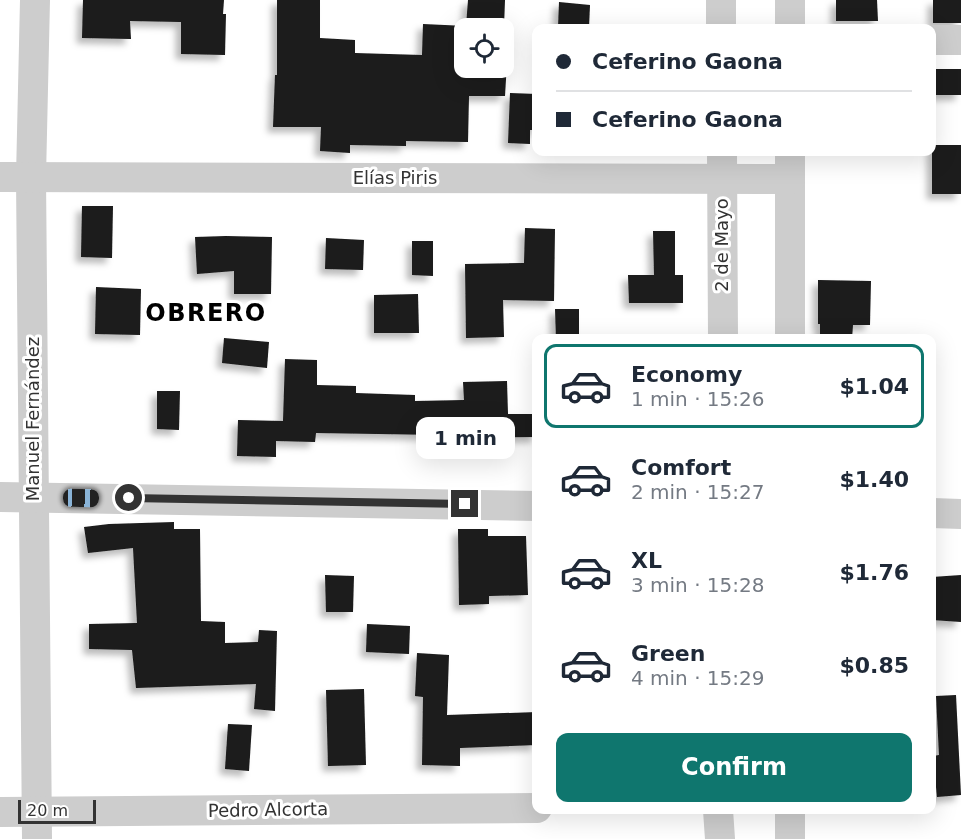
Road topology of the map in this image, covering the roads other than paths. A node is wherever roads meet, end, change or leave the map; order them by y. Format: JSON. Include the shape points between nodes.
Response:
{"nodes":[{"id":1,"x":35,"y":0,"type":"edge"},
{"id":2,"x":721,"y":0,"type":"edge"},
{"id":3,"x":790,"y":0,"type":"edge"},
{"id":4,"x":722,"y":24,"type":"edge"},
{"id":5,"x":790,"y":24,"type":"edge"},
{"id":6,"x":936,"y":40,"type":"edge"},
{"id":7,"x":961,"y":40,"type":"edge"},
{"id":8,"x":722,"y":165,"type":"edge"},
{"id":9,"x":790,"y":165,"type":"edge"},
{"id":10,"x":0,"y":177,"type":"edge"},
{"id":11,"x":31,"y":177,"type":"junction"},
{"id":12,"x":723,"y":334,"type":"edge"},
{"id":13,"x":790,"y":334,"type":"edge"},
{"id":14,"x":0,"y":497,"type":"edge"},
{"id":15,"x":33,"y":497,"type":"junction"},
{"id":16,"x":532,"y":506,"type":"edge"},
{"id":17,"x":936,"y":513,"type":"edge"},
{"id":18,"x":961,"y":514,"type":"edge"},
{"id":19,"x":532,"y":808,"type":"edge"},
{"id":20,"x":0,"y":812,"type":"edge"},
{"id":21,"x":718,"y":814,"type":"edge"},
{"id":22,"x":790,"y":814,"type":"edge"},
{"id":23,"x":36,"y":826,"type":"edge"},
{"id":24,"x":720,"y":839,"type":"edge"},
{"id":25,"x":790,"y":839,"type":"edge"}],
"edges":[{"from":1,"to":11,"type":"street","name":"Manuel Fernández"},
{"from":2,"to":4,"type":"street"},
{"from":3,"to":5,"type":"street"},
{"from":6,"to":7,"type":"street"},
{"from":8,"to":9,"type":"street","name":"Elías Piris"},
{"from":8,"to":11,"type":"street","name":"Elías Piris"},
{"from":8,"to":12,"type":"street","name":"2 de Mayo"},
{"from":9,"to":13,"type":"street"},
{"from":10,"to":11,"type":"street","name":"Elías Piris"},
{"from":11,"to":15,"type":"street","name":"Manuel Fernández"},
{"from":14,"to":15,"type":"street"},
{"from":15,"to":16,"type":"street"},
{"from":15,"to":23,"type":"street","name":"Manuel Fernández"},
{"from":17,"to":18,"type":"street"},
{"from":19,"to":23,"type":"street","name":"Pedro Alcorta"},
{"from":20,"to":23,"type":"street","name":"Pedro Alcorta"},
{"from":21,"to":24,"type":"street"},
{"from":22,"to":25,"type":"street"}]}
